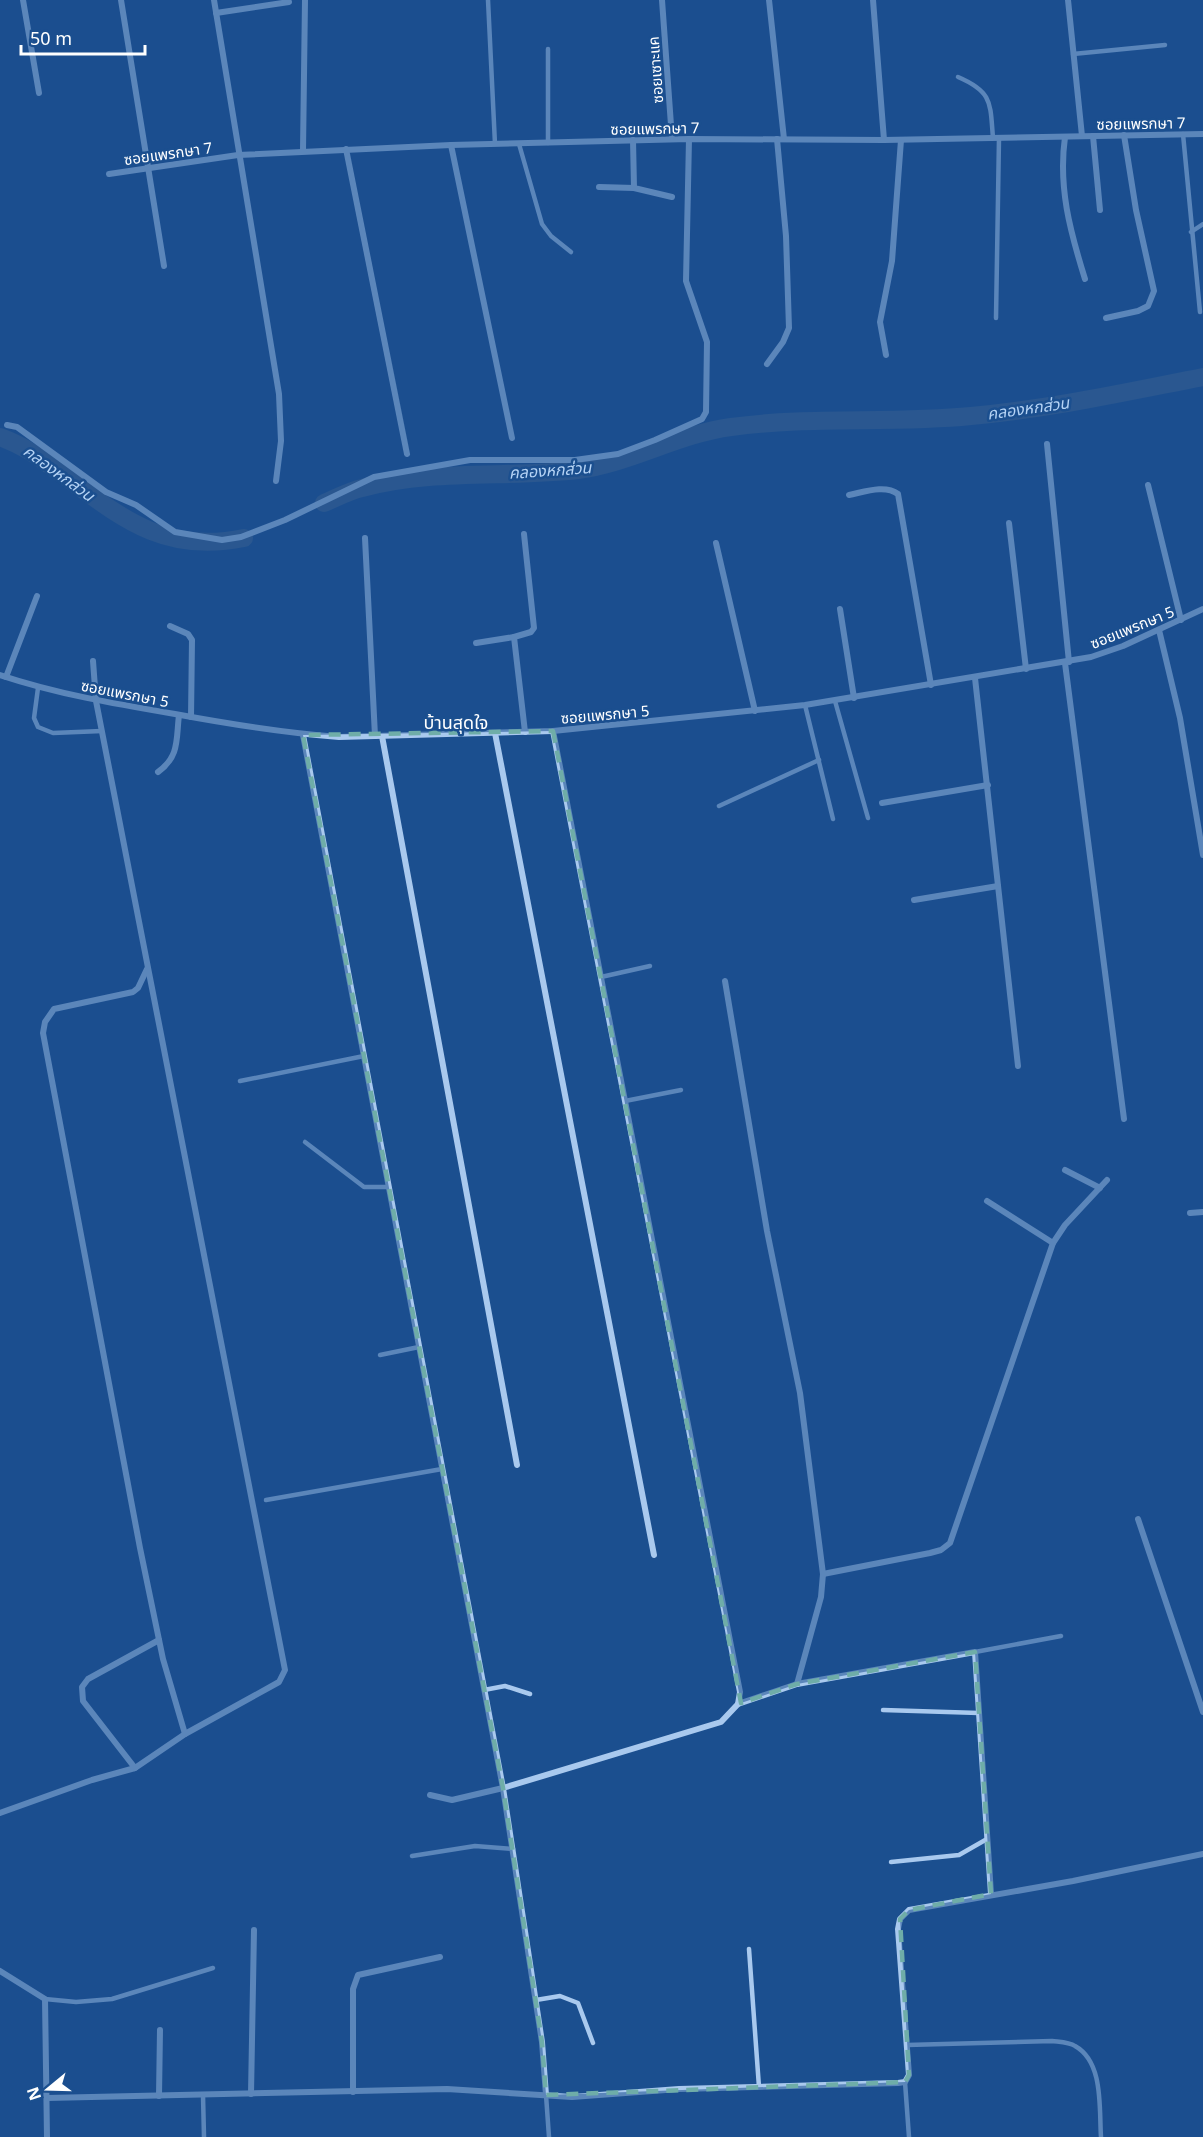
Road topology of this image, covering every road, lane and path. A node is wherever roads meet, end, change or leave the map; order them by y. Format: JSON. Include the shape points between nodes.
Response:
{"nodes":[{"id":1,"x":23,"y":0,"type":"edge"},
{"id":2,"x":122,"y":0,"type":"edge"},
{"id":3,"x":214,"y":0,"type":"edge"},
{"id":4,"x":305,"y":0,"type":"edge"},
{"id":5,"x":488,"y":0,"type":"edge"},
{"id":6,"x":662,"y":0,"type":"edge"},
{"id":7,"x":769,"y":0,"type":"edge"},
{"id":8,"x":873,"y":0,"type":"edge"},
{"id":9,"x":1068,"y":0,"type":"edge"},
{"id":10,"x":289,"y":2,"type":"dead end"},
{"id":11,"x":216,"y":13,"type":"junction"},
{"id":12,"x":1165,"y":45,"type":"dead end"},
{"id":13,"x":548,"y":49,"type":"dead end"},
{"id":14,"x":1073,"y":54,"type":"junction"},
{"id":15,"x":958,"y":77,"type":"dead end"},
{"id":16,"x":39,"y":93,"type":"dead end"},
{"id":17,"x":1183,"y":134,"type":"junction"},
{"id":18,"x":1203,"y":134,"type":"edge"},
{"id":19,"x":1124,"y":135,"type":"junction"},
{"id":20,"x":1065,"y":136,"type":"junction"},
{"id":21,"x":1082,"y":136,"type":"junction"},
{"id":22,"x":1093,"y":136,"type":"junction"},
{"id":23,"x":996,"y":138,"type":"junction"},
{"id":24,"x":672,"y":139,"type":"junction"},
{"id":25,"x":688,"y":139,"type":"junction"},
{"id":26,"x":780,"y":139,"type":"junction"},
{"id":27,"x":633,"y":140,"type":"junction"},
{"id":28,"x":884,"y":140,"type":"junction"},
{"id":29,"x":901,"y":140,"type":"junction"},
{"id":30,"x":548,"y":142,"type":"junction"},
{"id":31,"x":495,"y":144,"type":"junction"},
{"id":32,"x":519,"y":144,"type":"junction"},
{"id":33,"x":451,"y":145,"type":"junction"},
{"id":34,"x":346,"y":149,"type":"junction"},
{"id":35,"x":303,"y":150,"type":"junction"},
{"id":36,"x":238,"y":155,"type":"junction"},
{"id":37,"x":148,"y":168,"type":"junction"},
{"id":38,"x":109,"y":174,"type":"dead end"},
{"id":39,"x":599,"y":188,"type":"dead end"},
{"id":40,"x":634,"y":188,"type":"junction"},
{"id":41,"x":672,"y":197,"type":"dead end"},
{"id":42,"x":1100,"y":210,"type":"dead end"},
{"id":43,"x":1203,"y":224,"type":"edge"},
{"id":44,"x":1191,"y":232,"type":"junction"},
{"id":45,"x":572,"y":252,"type":"dead end"},
{"id":46,"x":164,"y":266,"type":"dead end"},
{"id":47,"x":1085,"y":279,"type":"dead end"},
{"id":48,"x":1200,"y":312,"type":"dead end"},
{"id":49,"x":996,"y":318,"type":"dead end"},
{"id":50,"x":1106,"y":318,"type":"dead end"},
{"id":51,"x":886,"y":356,"type":"dead end"},
{"id":52,"x":767,"y":364,"type":"dead end"},
{"id":53,"x":7,"y":425,"type":"dead end"},
{"id":54,"x":512,"y":438,"type":"dead end"},
{"id":55,"x":1047,"y":444,"type":"dead end"},
{"id":56,"x":407,"y":454,"type":"dead end"},
{"id":57,"x":276,"y":481,"type":"dead end"},
{"id":58,"x":1148,"y":485,"type":"dead end"},
{"id":59,"x":849,"y":495,"type":"dead end"},
{"id":60,"x":1009,"y":523,"type":"dead end"},
{"id":61,"x":524,"y":534,"type":"dead end"},
{"id":62,"x":365,"y":538,"type":"dead end"},
{"id":63,"x":716,"y":543,"type":"dead end"},
{"id":64,"x":37,"y":596,"type":"dead end"},
{"id":65,"x":840,"y":609,"type":"dead end"},
{"id":66,"x":1203,"y":609,"type":"edge"},
{"id":67,"x":1181,"y":620,"type":"junction"},
{"id":68,"x":170,"y":626,"type":"dead end"},
{"id":69,"x":1159,"y":630,"type":"junction"},
{"id":70,"x":514,"y":637,"type":"junction"},
{"id":71,"x":476,"y":643,"type":"dead end"},
{"id":72,"x":93,"y":661,"type":"dead end"},
{"id":73,"x":1067,"y":662,"type":"junction"},
{"id":74,"x":1026,"y":669,"type":"junction"},
{"id":75,"x":3,"y":676,"type":"edge"},
{"id":76,"x":975,"y":678,"type":"junction"},
{"id":77,"x":931,"y":685,"type":"junction"},
{"id":78,"x":38,"y":688,"type":"junction"},
{"id":79,"x":854,"y":698,"type":"junction"},
{"id":80,"x":96,"y":701,"type":"junction"},
{"id":81,"x":835,"y":701,"type":"junction"},
{"id":82,"x":806,"y":705,"type":"junction"},
{"id":83,"x":755,"y":711,"type":"junction"},
{"id":84,"x":179,"y":715,"type":"junction"},
{"id":85,"x":191,"y":717,"type":"junction"},
{"id":86,"x":102,"y":731,"type":"junction"},
{"id":87,"x":553,"y":731,"type":"junction"},
{"id":88,"x":495,"y":732,"type":"junction"},
{"id":89,"x":525,"y":732,"type":"junction"},
{"id":90,"x":303,"y":735,"type":"junction"},
{"id":91,"x":378,"y":736,"type":"junction"},
{"id":92,"x":819,"y":760,"type":"junction"},
{"id":93,"x":158,"y":771,"type":"dead end"},
{"id":94,"x":988,"y":785,"type":"junction"},
{"id":95,"x":882,"y":803,"type":"dead end"},
{"id":96,"x":719,"y":806,"type":"dead end"},
{"id":97,"x":868,"y":818,"type":"dead end"},
{"id":98,"x":833,"y":819,"type":"dead end"},
{"id":99,"x":1203,"y":855,"type":"edge"},
{"id":100,"x":998,"y":886,"type":"junction"},
{"id":101,"x":914,"y":900,"type":"dead end"},
{"id":102,"x":650,"y":966,"type":"dead end"},
{"id":103,"x":147,"y":969,"type":"junction"},
{"id":104,"x":601,"y":977,"type":"junction"},
{"id":105,"x":724,"y":981,"type":"dead end"},
{"id":106,"x":364,"y":1056,"type":"junction"},
{"id":107,"x":1018,"y":1066,"type":"dead end"},
{"id":108,"x":240,"y":1082,"type":"dead end"},
{"id":109,"x":681,"y":1090,"type":"dead end"},
{"id":110,"x":625,"y":1101,"type":"junction"},
{"id":111,"x":1124,"y":1119,"type":"dead end"},
{"id":112,"x":306,"y":1142,"type":"dead end"},
{"id":113,"x":1065,"y":1170,"type":"dead end"},
{"id":114,"x":1107,"y":1180,"type":"dead end"},
{"id":115,"x":389,"y":1187,"type":"junction"},
{"id":116,"x":1100,"y":1188,"type":"junction"},
{"id":117,"x":987,"y":1201,"type":"dead end"},
{"id":118,"x":1203,"y":1212,"type":"edge"},
{"id":119,"x":1190,"y":1213,"type":"dead end"},
{"id":120,"x":1053,"y":1243,"type":"junction"},
{"id":121,"x":419,"y":1347,"type":"junction"},
{"id":122,"x":380,"y":1354,"type":"dead end"},
{"id":123,"x":517,"y":1465,"type":"dead end"},
{"id":124,"x":442,"y":1469,"type":"junction"},
{"id":125,"x":266,"y":1500,"type":"dead end"},
{"id":126,"x":1138,"y":1519,"type":"dead end"},
{"id":127,"x":654,"y":1555,"type":"dead end"},
{"id":128,"x":823,"y":1574,"type":"junction"},
{"id":129,"x":1061,"y":1636,"type":"dead end"},
{"id":130,"x":159,"y":1640,"type":"junction"},
{"id":131,"x":975,"y":1652,"type":"junction"},
{"id":132,"x":797,"y":1684,"type":"junction"},
{"id":133,"x":484,"y":1690,"type":"junction"},
{"id":134,"x":530,"y":1694,"type":"dead end"},
{"id":135,"x":738,"y":1704,"type":"junction"},
{"id":136,"x":883,"y":1710,"type":"dead end"},
{"id":137,"x":1203,"y":1712,"type":"edge"},
{"id":138,"x":979,"y":1713,"type":"junction"},
{"id":139,"x":185,"y":1734,"type":"junction"},
{"id":140,"x":135,"y":1768,"type":"junction"},
{"id":141,"x":503,"y":1788,"type":"junction"},
{"id":142,"x":430,"y":1795,"type":"dead end"},
{"id":143,"x":0,"y":1813,"type":"edge"},
{"id":144,"x":987,"y":1839,"type":"junction"},
{"id":145,"x":513,"y":1849,"type":"junction"},
{"id":146,"x":1203,"y":1854,"type":"edge"},
{"id":147,"x":412,"y":1856,"type":"dead end"},
{"id":148,"x":891,"y":1862,"type":"dead end"},
{"id":149,"x":991,"y":1894,"type":"junction"},
{"id":150,"x":254,"y":1930,"type":"dead end"},
{"id":151,"x":749,"y":1949,"type":"dead end"},
{"id":152,"x":440,"y":1957,"type":"dead end"},
{"id":153,"x":213,"y":1968,"type":"dead end"},
{"id":154,"x":0,"y":1971,"type":"edge"},
{"id":155,"x":45,"y":1999,"type":"junction"},
{"id":156,"x":536,"y":2000,"type":"junction"},
{"id":157,"x":160,"y":2030,"type":"dead end"},
{"id":158,"x":593,"y":2043,"type":"dead end"},
{"id":159,"x":907,"y":2045,"type":"junction"},
{"id":160,"x":905,"y":2082,"type":"junction"},
{"id":161,"x":759,"y":2087,"type":"junction"},
{"id":162,"x":353,"y":2092,"type":"junction"},
{"id":163,"x":251,"y":2094,"type":"junction"},
{"id":164,"x":546,"y":2094,"type":"junction"},
{"id":165,"x":203,"y":2095,"type":"junction"},
{"id":166,"x":159,"y":2096,"type":"junction"},
{"id":167,"x":47,"y":2098,"type":"junction"},
{"id":168,"x":47,"y":2137,"type":"edge"},
{"id":169,"x":204,"y":2137,"type":"edge"},
{"id":170,"x":549,"y":2137,"type":"edge"},
{"id":171,"x":909,"y":2137,"type":"edge"},
{"id":172,"x":1101,"y":2137,"type":"edge"}],
"edges":[{"from":1,"to":16,"type":"street"},
{"from":2,"to":37,"type":"street"},
{"from":3,"to":11,"type":"street"},
{"from":4,"to":35,"type":"street"},
{"from":5,"to":31,"type":"lane"},
{"from":6,"to":24,"type":"street","name":"ซอยเซาะแค"},
{"from":7,"to":26,"type":"street"},
{"from":8,"to":28,"type":"street"},
{"from":9,"to":14,"type":"street"},
{"from":10,"to":11,"type":"street"},
{"from":11,"to":36,"type":"street"},
{"from":12,"to":14,"type":"lane"},
{"from":13,"to":30,"type":"lane"},
{"from":14,"to":21,"type":"street"},
{"from":15,"to":23,"type":"lane","via":[[977,86],[988,98]]},
{"from":17,"to":18,"type":"street","name":"ซอยแพรกษา 7"},
{"from":17,"to":19,"type":"street","name":"ซอยแพรกษา 7"},
{"from":17,"to":44,"type":"lane"},
{"from":19,"to":22,"type":"street","name":"ซอยแพรกษา 7"},
{"from":19,"to":50,"type":"street","via":[[1154,291],[1148,306]]},
{"from":20,"to":21,"type":"street","name":"ซอยแพรกษา 7"},
{"from":20,"to":23,"type":"street","name":"ซอยแพรกษา 7"},
{"from":20,"to":47,"type":"street","via":[[1061,161],[1064,204]]},
{"from":21,"to":22,"type":"street","name":"ซอยแพรกษา 7"},
{"from":22,"to":42,"type":"street"},
{"from":23,"to":29,"type":"street","name":"ซอยแพรกษา 7"},
{"from":23,"to":49,"type":"lane"},
{"from":24,"to":25,"type":"street","name":"ซอยแพรกษา 7"},
{"from":24,"to":27,"type":"street","name":"ซอยแพรกษา 7"},
{"from":25,"to":26,"type":"street","name":"ซอยแพรกษา 7"},
{"from":25,"to":53,"type":"street","via":[[686,281],[707,342],[706,412],[702,419],[655,440],[618,454],[585,459],[470,460],[374,477],[285,520],[222,540],[174,532],[136,505],[106,492],[17,427]]},
{"from":26,"to":28,"type":"street","name":"ซอยแพรกษา 7"},
{"from":26,"to":52,"type":"street","via":[[789,328]]},
{"from":27,"to":30,"type":"street","name":"ซอยแพรกษา 7"},
{"from":27,"to":40,"type":"street"},
{"from":28,"to":29,"type":"street","name":"ซอยแพรกษา 7"},
{"from":29,"to":51,"type":"street","via":[[892,261],[880,322]]},
{"from":30,"to":32,"type":"street","name":"ซอยแพรกษา 7"},
{"from":31,"to":32,"type":"street","name":"ซอยแพรกษา 7"},
{"from":31,"to":33,"type":"street","name":"ซอยแพรกษา 7"},
{"from":32,"to":45,"type":"lane","via":[[542,224]]},
{"from":33,"to":34,"type":"street","name":"ซอยแพรกษา 7"},
{"from":33,"to":54,"type":"street"},
{"from":34,"to":35,"type":"street","name":"ซอยแพรกษา 7"},
{"from":34,"to":56,"type":"street"},
{"from":35,"to":36,"type":"street","name":"ซอยแพรกษา 7"},
{"from":36,"to":37,"type":"street","name":"ซอยแพรกษา 7"},
{"from":36,"to":57,"type":"street","via":[[279,394]]},
{"from":37,"to":38,"type":"street","name":"ซอยแพรกษา 7"},
{"from":37,"to":46,"type":"street"},
{"from":39,"to":40,"type":"street"},
{"from":40,"to":41,"type":"street"},
{"from":43,"to":44,"type":"lane"},
{"from":44,"to":48,"type":"lane"},
{"from":55,"to":73,"type":"street"},
{"from":58,"to":67,"type":"street"},
{"from":59,"to":77,"type":"street","via":[[883,489],[898,494]]},
{"from":60,"to":74,"type":"street"},
{"from":61,"to":70,"type":"street","via":[[534,628]]},
{"from":62,"to":91,"type":"street"},
{"from":63,"to":83,"type":"street"},
{"from":64,"to":75,"type":"street"},
{"from":65,"to":79,"type":"street"},
{"from":66,"to":67,"type":"street","name":"ซอยแพรกษา 5"},
{"from":67,"to":69,"type":"street","name":"ซอยแพรกษา 5"},
{"from":68,"to":85,"type":"street","via":[[192,640]]},
{"from":69,"to":73,"type":"street","name":"ซอยแพรกษา 5","via":[[1123,646]]},
{"from":69,"to":99,"type":"street","via":[[1180,718]]},
{"from":70,"to":71,"type":"street"},
{"from":70,"to":89,"type":"street"},
{"from":72,"to":80,"type":"street"},
{"from":73,"to":74,"type":"street","name":"ซอยแพรกษา 5"},
{"from":73,"to":111,"type":"street"},
{"from":74,"to":76,"type":"street","name":"ซอยแพรกษา 5"},
{"from":75,"to":78,"type":"street","name":"ซอยแพรกษา 5"},
{"from":76,"to":77,"type":"street","name":"ซอยแพรกษา 5"},
{"from":76,"to":94,"type":"street"},
{"from":77,"to":79,"type":"street","name":"ซอยแพรกษา 5"},
{"from":78,"to":80,"type":"street","name":"ซอยแพรกษา 5"},
{"from":78,"to":86,"type":"lane","via":[[34,718],[38,727],[67,734]]},
{"from":79,"to":81,"type":"street","name":"ซอยแพรกษา 5"},
{"from":80,"to":84,"type":"street","name":"ซอยแพรกษา 5"},
{"from":80,"to":86,"type":"street"},
{"from":81,"to":82,"type":"street","name":"ซอยแพรกษา 5"},
{"from":81,"to":97,"type":"lane"},
{"from":82,"to":83,"type":"street","name":"ซอยแพรกษา 5"},
{"from":82,"to":92,"type":"lane"},
{"from":83,"to":87,"type":"street","name":"ซอยแพรกษา 5"},
{"from":84,"to":85,"type":"street","name":"ซอยแพรกษา 5"},
{"from":84,"to":93,"type":"street","via":[[174,756]]},
{"from":85,"to":90,"type":"street","name":"ซอยแพรกษา 5"},
{"from":86,"to":103,"type":"street"},
{"from":87,"to":89,"type":"street","name":"ซอยแพรกษา 5"},
{"from":87,"to":104,"type":"street"},
{"from":88,"to":89,"type":"street","name":"ซอยแพรกษา 5"},
{"from":88,"to":91,"type":"street","name":"ซอยแพรกษา 5"},
{"from":88,"to":127,"type":"street"},
{"from":90,"to":91,"type":"street","name":"ซอยแพรกษา 5"},
{"from":90,"to":106,"type":"street"},
{"from":91,"to":123,"type":"street"},
{"from":92,"to":96,"type":"lane"},
{"from":92,"to":98,"type":"lane"},
{"from":94,"to":95,"type":"street"},
{"from":94,"to":100,"type":"street"},
{"from":100,"to":101,"type":"street"},
{"from":100,"to":107,"type":"street"},
{"from":102,"to":104,"type":"lane"},
{"from":103,"to":130,"type":"street","via":[[133,992],[54,1009],[43,1033]]},
{"from":103,"to":139,"type":"street","via":[[183,1136],[285,1670],[279,1682]]},
{"from":104,"to":110,"type":"street"},
{"from":105,"to":128,"type":"street","via":[[767,1231],[800,1393]]},
{"from":106,"to":108,"type":"lane"},
{"from":106,"to":115,"type":"street"},
{"from":109,"to":110,"type":"lane"},
{"from":110,"to":135,"type":"street","via":[[739,1681]]},
{"from":112,"to":115,"type":"lane","via":[[364,1187]]},
{"from":113,"to":116,"type":"street"},
{"from":114,"to":116,"type":"street"},
{"from":115,"to":121,"type":"street"},
{"from":116,"to":120,"type":"street"},
{"from":117,"to":120,"type":"street"},
{"from":118,"to":119,"type":"street"},
{"from":120,"to":128,"type":"street","via":[[950,1543],[930,1553]]},
{"from":121,"to":122,"type":"lane"},
{"from":121,"to":124,"type":"street"},
{"from":124,"to":125,"type":"lane"},
{"from":124,"to":133,"type":"street"},
{"from":126,"to":137,"type":"street"},
{"from":128,"to":132,"type":"street","via":[[821,1597]]},
{"from":129,"to":131,"type":"lane"},
{"from":130,"to":139,"type":"street"},
{"from":130,"to":140,"type":"street","via":[[97,1674],[82,1687],[83,1701]]},
{"from":131,"to":132,"type":"street"},
{"from":131,"to":138,"type":"street"},
{"from":132,"to":135,"type":"street"},
{"from":133,"to":134,"type":"lane","via":[[505,1686]]},
{"from":133,"to":141,"type":"street"},
{"from":135,"to":141,"type":"street","via":[[721,1722]]},
{"from":136,"to":138,"type":"lane"},
{"from":138,"to":144,"type":"street"},
{"from":139,"to":140,"type":"street"},
{"from":140,"to":143,"type":"street"},
{"from":141,"to":142,"type":"street","via":[[452,1800]]},
{"from":141,"to":145,"type":"street"},
{"from":144,"to":148,"type":"lane","via":[[959,1855]]},
{"from":144,"to":149,"type":"street"},
{"from":145,"to":147,"type":"lane","via":[[475,1846]]},
{"from":145,"to":156,"type":"street"},
{"from":146,"to":149,"type":"street"},
{"from":149,"to":159,"type":"street","via":[[909,1910],[900,1918]]},
{"from":150,"to":163,"type":"street"},
{"from":151,"to":161,"type":"lane"},
{"from":152,"to":162,"type":"street","via":[[358,1975],[353,1989]]},
{"from":153,"to":155,"type":"lane","via":[[112,1999]]},
{"from":154,"to":155,"type":"street"},
{"from":155,"to":167,"type":"street"},
{"from":156,"to":158,"type":"lane","via":[[560,1996],[578,2003]]},
{"from":156,"to":164,"type":"street"},
{"from":157,"to":166,"type":"street"},
{"from":159,"to":160,"type":"street","via":[[909,2076]]},
{"from":159,"to":172,"type":"lane","via":[[1052,2041],[1073,2045],[1085,2055],[1098,2084]]},
{"from":160,"to":161,"type":"street"},
{"from":160,"to":171,"type":"lane"},
{"from":161,"to":164,"type":"street","via":[[572,2097]]},
{"from":162,"to":163,"type":"street"},
{"from":162,"to":164,"type":"street","via":[[447,2089]]},
{"from":163,"to":165,"type":"street"},
{"from":164,"to":170,"type":"lane"},
{"from":165,"to":166,"type":"street"},
{"from":165,"to":169,"type":"lane"},
{"from":166,"to":167,"type":"street"},
{"from":167,"to":168,"type":"street"}]}
